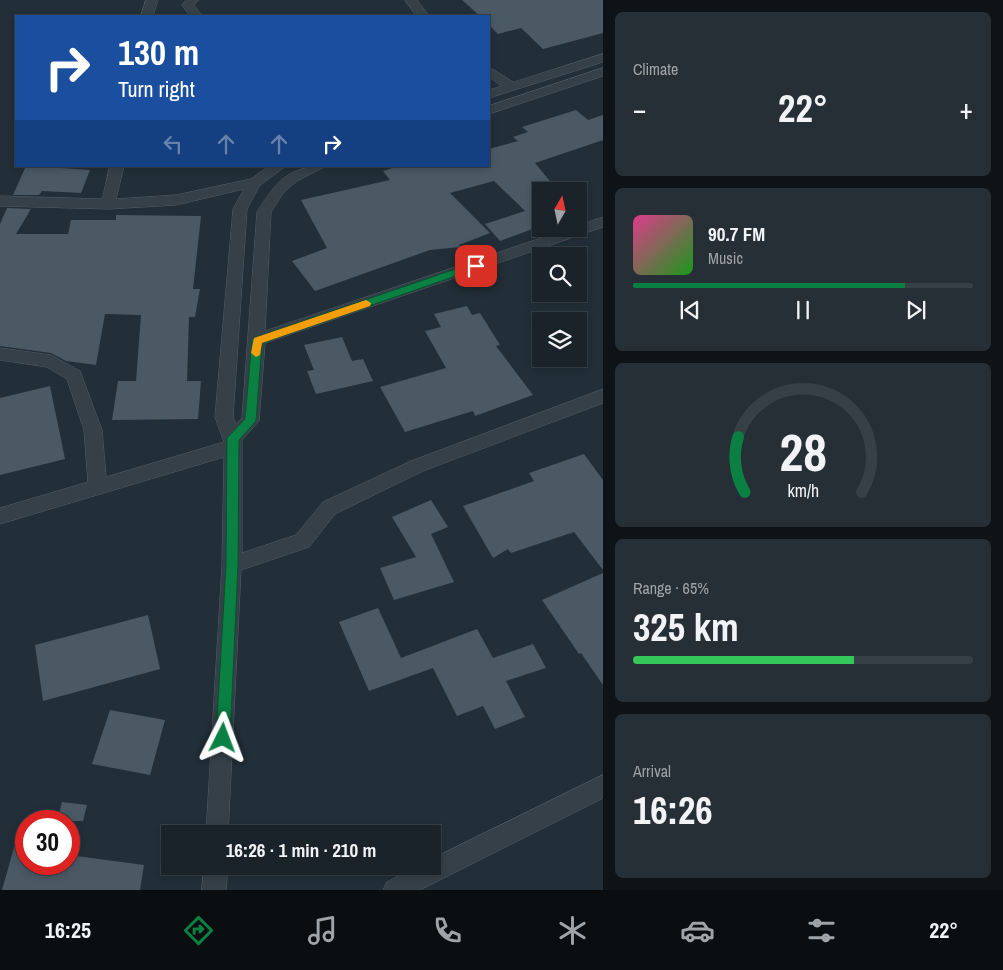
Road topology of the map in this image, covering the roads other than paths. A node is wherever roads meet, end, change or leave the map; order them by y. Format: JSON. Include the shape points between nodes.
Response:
{"nodes":[{"id":1,"x":152,"y":0,"type":"edge"},
{"id":2,"x":193,"y":0,"type":"edge"},
{"id":3,"x":411,"y":0,"type":"edge"},
{"id":4,"x":147,"y":15,"type":"edge"},
{"id":5,"x":195,"y":15,"type":"edge"},
{"id":6,"x":422,"y":15,"type":"edge"},
{"id":7,"x":603,"y":58,"type":"edge"},
{"id":8,"x":490,"y":72,"type":"edge"},
{"id":9,"x":603,"y":72,"type":"edge"},
{"id":10,"x":511,"y":87,"type":"junction"},
{"id":11,"x":490,"y":94,"type":"edge"},
{"id":12,"x":490,"y":110,"type":"edge"},
{"id":13,"x":117,"y":167,"type":"edge"},
{"id":14,"x":278,"y":167,"type":"edge"},
{"id":15,"x":317,"y":167,"type":"edge"},
{"id":16,"x":255,"y":182,"type":"junction"},
{"id":17,"x":0,"y":201,"type":"edge"},
{"id":18,"x":108,"y":204,"type":"junction"},
{"id":19,"x":603,"y":222,"type":"edge"},
{"id":20,"x":257,"y":340,"type":"junction"},
{"id":21,"x":0,"y":354,"type":"edge"},
{"id":22,"x":603,"y":396,"type":"edge"},
{"id":23,"x":233,"y":443,"type":"junction"},
{"id":24,"x":98,"y":488,"type":"junction"},
{"id":25,"x":0,"y":516,"type":"edge"},
{"id":26,"x":232,"y":565,"type":"junction"},
{"id":27,"x":603,"y":786,"type":"edge"},
{"id":28,"x":218,"y":825,"type":"edge"},
{"id":29,"x":215,"y":875,"type":"edge"},
{"id":30,"x":214,"y":890,"type":"edge"},
{"id":31,"x":395,"y":890,"type":"edge"}],
"edges":[{"from":1,"to":4,"type":"street"},
{"from":2,"to":5,"type":"street","via":[[188,5]]},
{"from":3,"to":6,"type":"street"},
{"from":7,"to":10,"type":"street"},
{"from":8,"to":10,"type":"street"},
{"from":9,"to":12,"type":"street"},
{"from":10,"to":11,"type":"street"},
{"from":13,"to":18,"type":"street"},
{"from":14,"to":16,"type":"street"},
{"from":15,"to":20,"type":"street","via":[[279,188],[264,212]]},
{"from":16,"to":18,"type":"street","via":[[176,200]]},
{"from":16,"to":23,"type":"street","via":[[240,209],[224,417]]},
{"from":17,"to":18,"type":"street"},
{"from":19,"to":20,"type":"street"},
{"from":20,"to":23,"type":"street","via":[[250,421]]},
{"from":21,"to":24,"type":"street","via":[[51,361],[74,375],[93,430]]},
{"from":22,"to":26,"type":"street","via":[[417,466],[329,508],[302,541]]},
{"from":23,"to":24,"type":"street"},
{"from":23,"to":26,"type":"street"},
{"from":24,"to":25,"type":"street"},
{"from":26,"to":28,"type":"street"},
{"from":27,"to":31,"type":"street"},
{"from":29,"to":30,"type":"street"}]}
